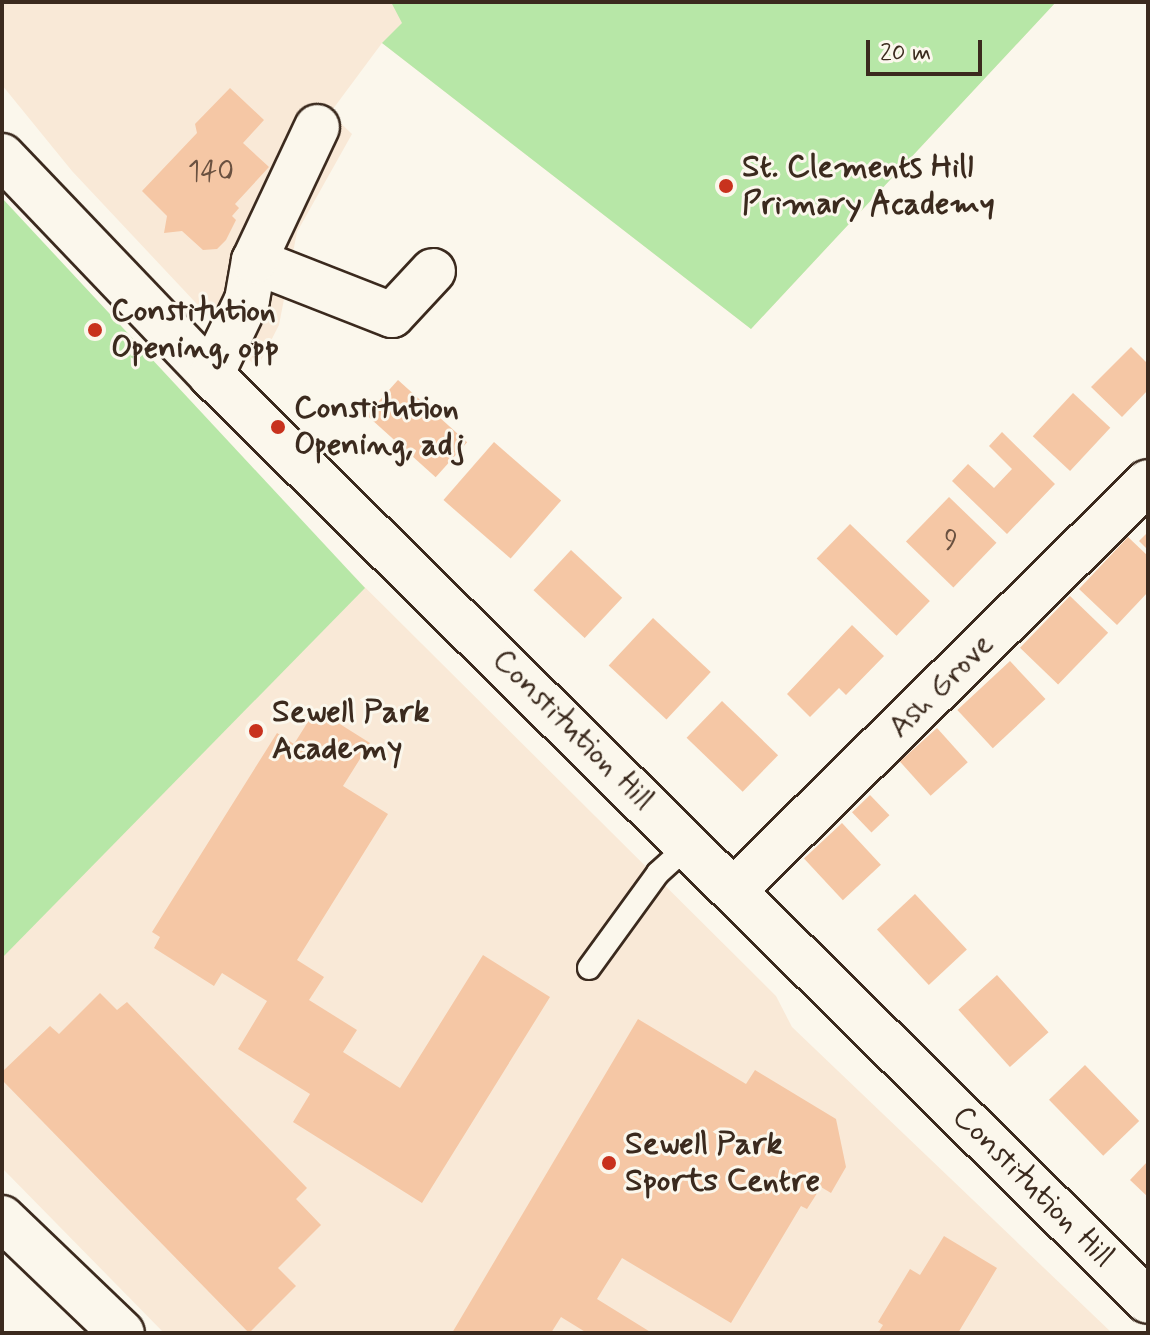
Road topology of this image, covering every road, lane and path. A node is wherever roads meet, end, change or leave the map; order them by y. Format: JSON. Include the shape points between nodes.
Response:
{"nodes":[{"id":1,"x":317,"y":127,"type":"dead end"},
{"id":2,"x":2,"y":156,"type":"edge"},
{"id":3,"x":254,"y":261,"type":"junction"},
{"id":4,"x":433,"y":271,"type":"dead end"},
{"id":5,"x":211,"y":375,"type":"junction"},
{"id":6,"x":1148,"y":482,"type":"edge"},
{"id":7,"x":689,"y":845,"type":"junction"},
{"id":8,"x":734,"y":890,"type":"junction"},
{"id":9,"x":589,"y":968,"type":"dead end"},
{"id":10,"x":2,"y":1218,"type":"edge"},
{"id":11,"x":1148,"y":1301,"type":"edge"},
{"id":12,"x":122,"y":1333,"type":"edge"}],
"edges":[{"from":1,"to":3,"type":"main road"},
{"from":2,"to":5,"type":"main road","name":"Constitution Hill"},
{"from":3,"to":4,"type":"main road","via":[[392,315]]},
{"from":3,"to":5,"type":"main road","via":[[247,300]]},
{"from":5,"to":7,"type":"main road","name":"Constitution Hill"},
{"from":6,"to":8,"type":"main road","name":"Ash Grove"},
{"from":7,"to":8,"type":"main road","name":"Constitution Hill"},
{"from":7,"to":9,"type":"lane","via":[[658,873]]},
{"from":8,"to":11,"type":"main road","name":"Constitution Hill"},
{"from":10,"to":12,"type":"main road"}]}
